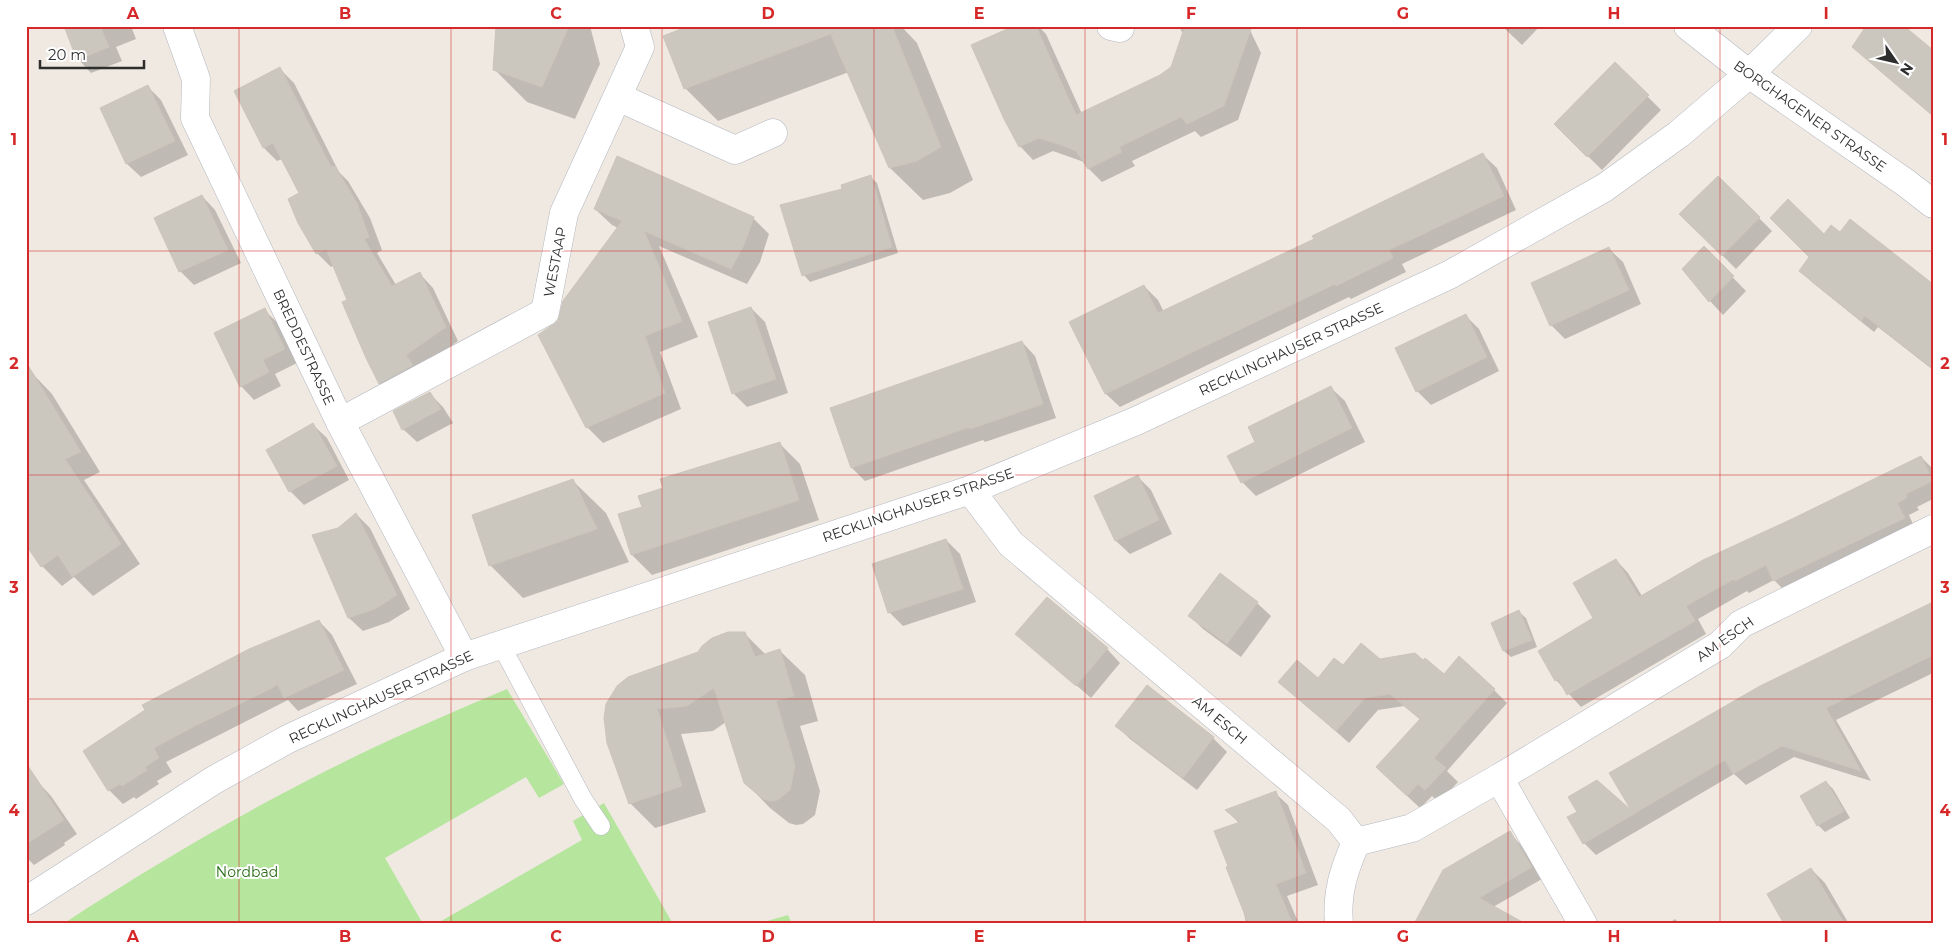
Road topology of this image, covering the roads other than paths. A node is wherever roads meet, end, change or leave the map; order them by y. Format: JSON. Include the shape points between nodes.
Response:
{"nodes":[{"id":1,"x":177,"y":26,"type":"edge"},
{"id":2,"x":634,"y":26,"type":"edge"},
{"id":3,"x":1688,"y":26,"type":"edge"},
{"id":4,"x":1798,"y":26,"type":"edge"},
{"id":5,"x":1749,"y":74,"type":"junction"},
{"id":6,"x":618,"y":97,"type":"junction"},
{"id":7,"x":773,"y":133,"type":"dead end"},
{"id":8,"x":1933,"y":204,"type":"edge"},
{"id":9,"x":340,"y":422,"type":"junction"},
{"id":10,"x":970,"y":490,"type":"junction"},
{"id":11,"x":1933,"y":529,"type":"edge"},
{"id":12,"x":501,"y":645,"type":"junction"},
{"id":13,"x":464,"y":657,"type":"junction"},
{"id":14,"x":1499,"y":778,"type":"junction"},
{"id":15,"x":601,"y":826,"type":"dead end"},
{"id":16,"x":1356,"y":842,"type":"junction"},
{"id":17,"x":26,"y":901,"type":"edge"},
{"id":18,"x":1339,"y":924,"type":"edge"},
{"id":19,"x":1583,"y":924,"type":"edge"}],
"edges":[{"from":1,"to":9,"type":"street","name":"BREDDESTRASSE","via":[[196,79],[195,118]]},
{"from":2,"to":6,"type":"street","name":"WESTAAP","via":[[640,47]]},
{"from":3,"to":5,"type":"street","name":"BORGHAGENER STRASSE"},
{"from":4,"to":5,"type":"street","name":"RECKLINGHAUSER STRASSE"},
{"from":5,"to":8,"type":"street","name":"BORGHAGENER STRASSE"},
{"from":5,"to":10,"type":"street","name":"RECKLINGHAUSER STRASSE","via":[[1679,134],[1604,188],[1449,275],[1136,421]]},
{"from":6,"to":7,"type":"street","via":[[735,150]]},
{"from":6,"to":9,"type":"street","name":"WESTAAP","via":[[564,213],[545,312]]},
{"from":9,"to":13,"type":"street","name":"BREDDESTRASSE"},
{"from":10,"to":12,"type":"street","name":"RECKLINGHAUSER STRASSE"},
{"from":10,"to":16,"type":"street","name":"AM ESCH","via":[[1011,544],[1333,815]]},
{"from":11,"to":14,"type":"street","name":"AM ESCH","via":[[1741,624],[1720,645]]},
{"from":12,"to":13,"type":"street","name":"RECKLINGHAUSER STRASSE"},
{"from":12,"to":15,"type":"lane","via":[[583,799]]},
{"from":13,"to":17,"type":"street","name":"RECKLINGHAUSER STRASSE","via":[[263,752]]},
{"from":14,"to":16,"type":"street","name":"AM ESCH","via":[[1412,828]]},
{"from":14,"to":19,"type":"street"},
{"from":16,"to":18,"type":"street","via":[[1343,873]]}]}
